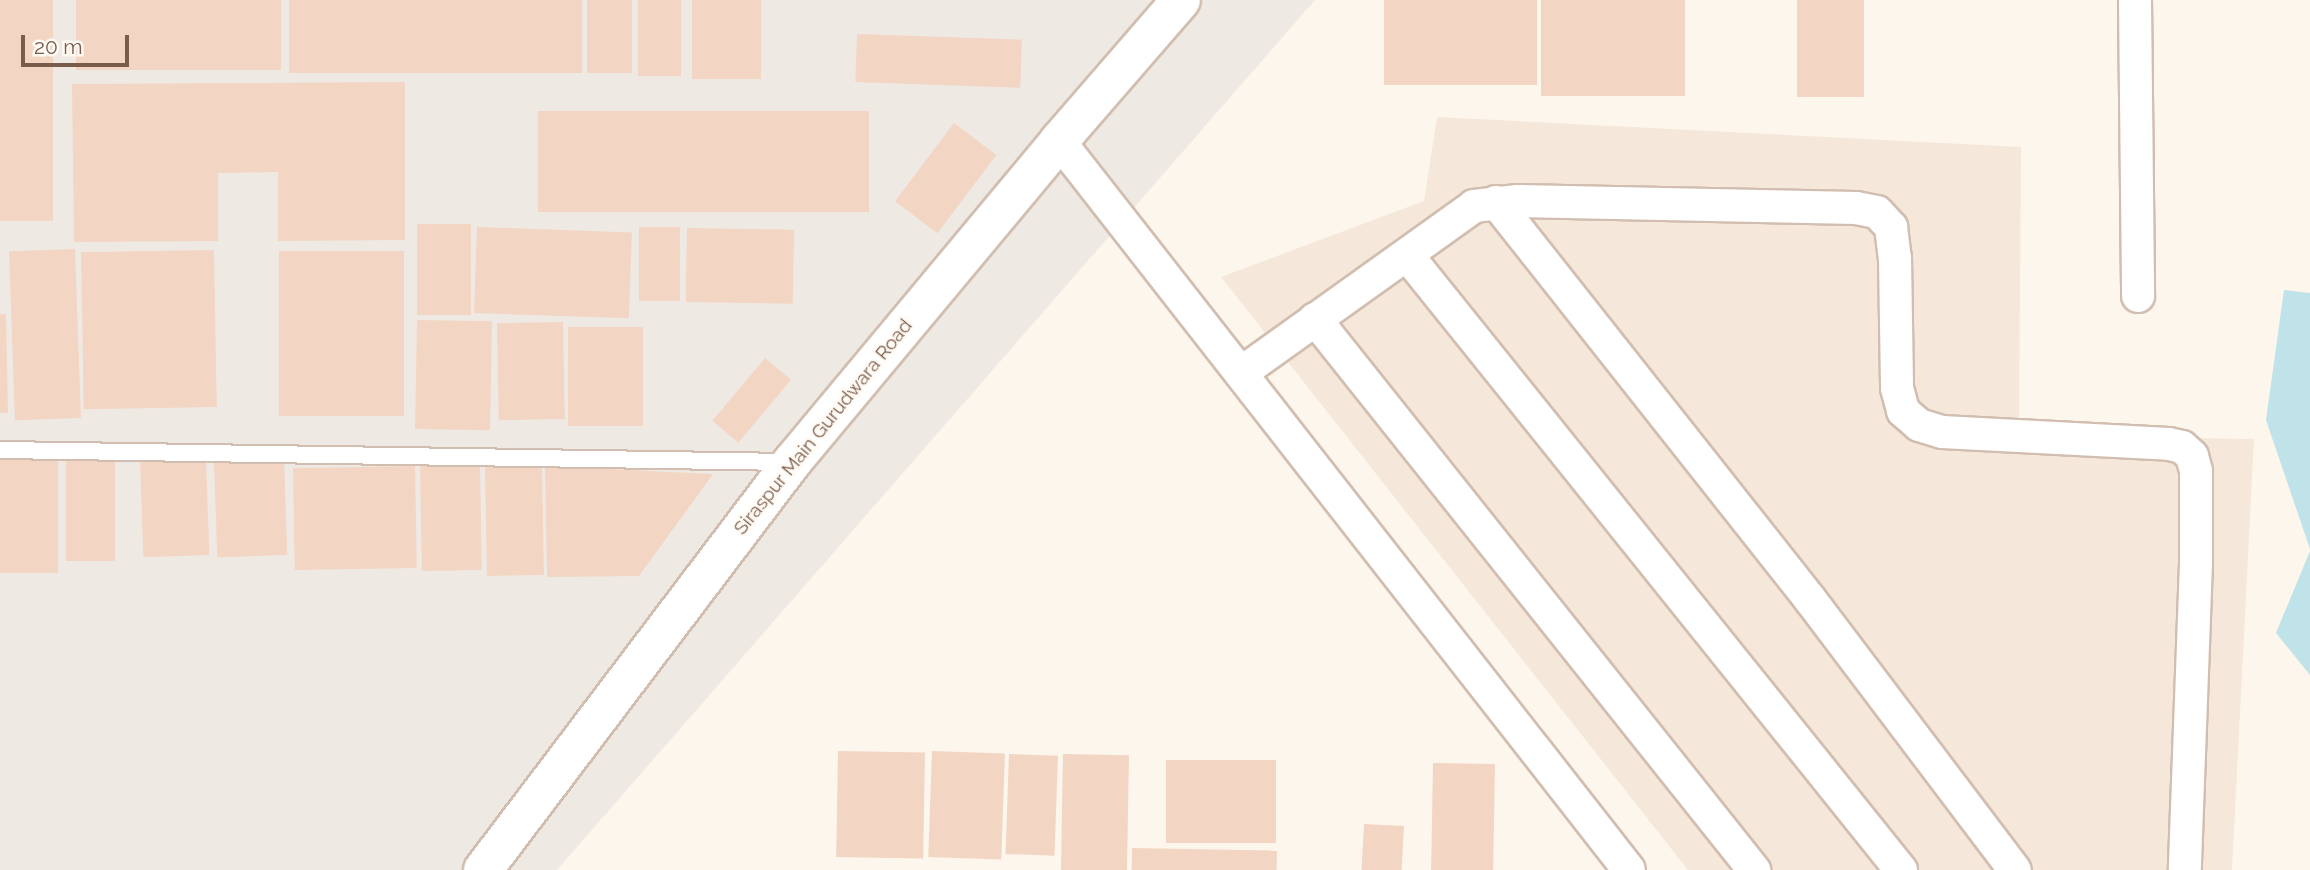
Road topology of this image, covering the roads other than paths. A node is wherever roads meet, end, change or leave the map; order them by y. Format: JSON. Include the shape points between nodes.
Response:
{"nodes":[{"id":1,"x":1181,"y":0,"type":"edge"},
{"id":2,"x":2135,"y":0,"type":"edge"},
{"id":3,"x":1059,"y":141,"type":"junction"},
{"id":4,"x":1496,"y":202,"type":"junction"},
{"id":5,"x":1407,"y":255,"type":"junction"},
{"id":6,"x":2138,"y":296,"type":"dead end"},
{"id":7,"x":1315,"y":319,"type":"junction"},
{"id":8,"x":1241,"y":373,"type":"junction"},
{"id":9,"x":0,"y":450,"type":"edge"},
{"id":10,"x":792,"y":462,"type":"junction"},
{"id":11,"x":484,"y":870,"type":"edge"},
{"id":12,"x":1629,"y":870,"type":"edge"},
{"id":13,"x":1754,"y":870,"type":"edge"},
{"id":14,"x":1901,"y":870,"type":"edge"},
{"id":15,"x":2015,"y":870,"type":"edge"},
{"id":16,"x":2185,"y":870,"type":"edge"}],
"edges":[{"from":1,"to":3,"type":"street","name":"Siraspur Main Gurudwara Road"},
{"from":2,"to":6,"type":"street"},
{"from":3,"to":8,"type":"street"},
{"from":3,"to":10,"type":"street","name":"Siraspur Main Gurudwara Road"},
{"from":4,"to":5,"type":"street","via":[[1474,206]]},
{"from":4,"to":15,"type":"street","via":[[1801,587]]},
{"from":4,"to":16,"type":"street","via":[[1877,212],[1891,228],[1895,258],[1898,388],[1903,411],[1919,425],[1942,432],[2169,444],[2192,456],[2196,563]]},
{"from":5,"to":7,"type":"street"},
{"from":5,"to":14,"type":"street"},
{"from":7,"to":8,"type":"street"},
{"from":7,"to":13,"type":"street"},
{"from":8,"to":12,"type":"street"},
{"from":9,"to":10,"type":"lane"},
{"from":10,"to":11,"type":"street","name":"Siraspur Main Gurudwara Road"}]}
